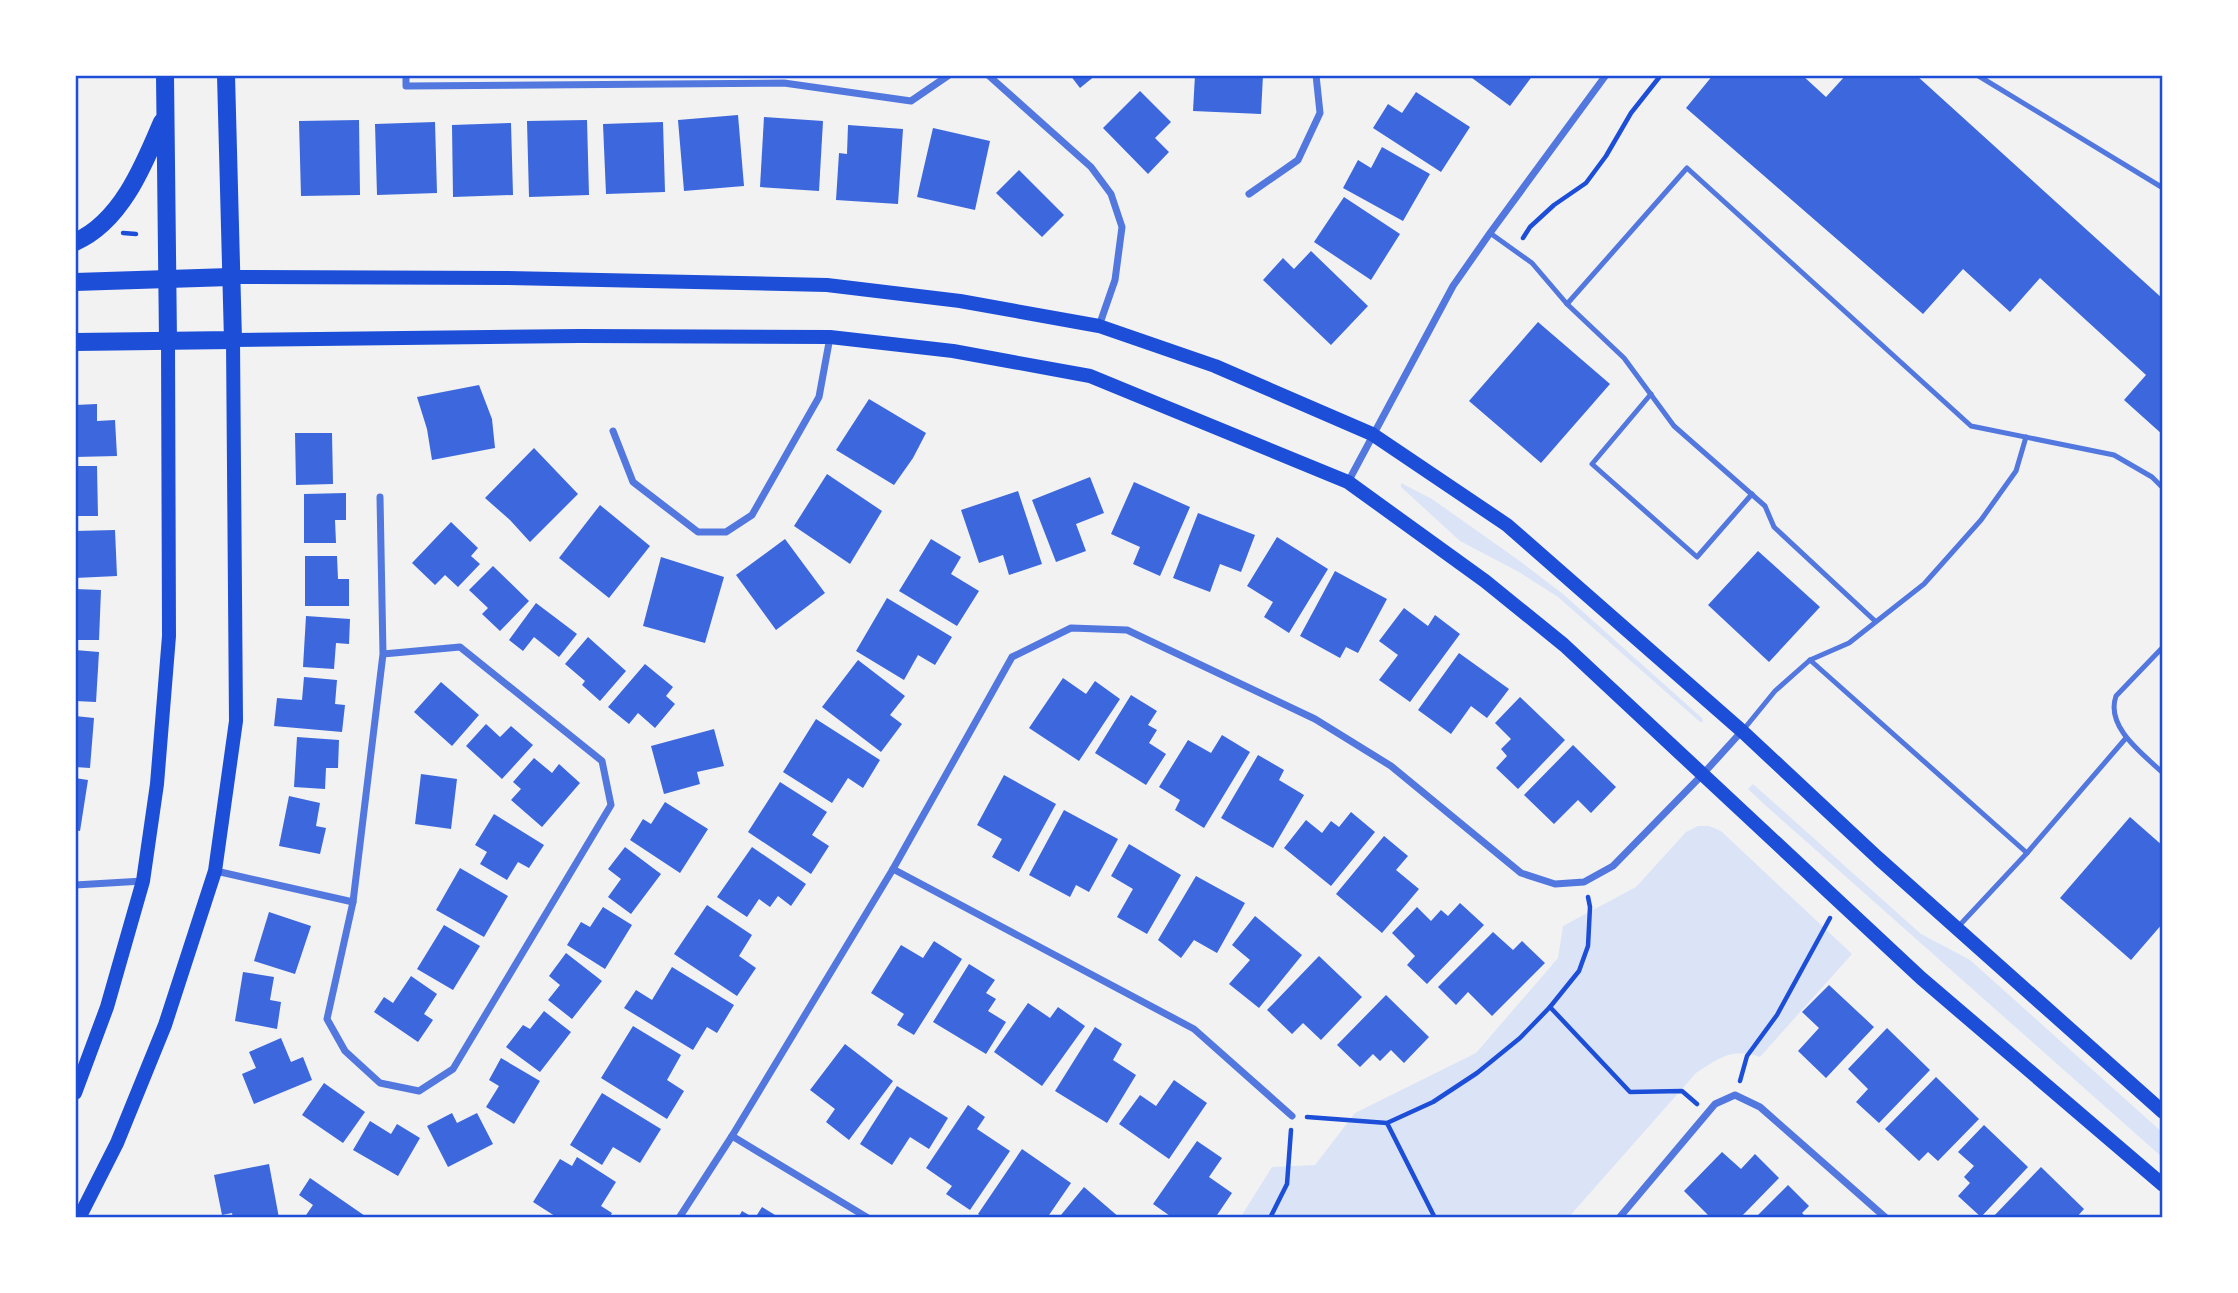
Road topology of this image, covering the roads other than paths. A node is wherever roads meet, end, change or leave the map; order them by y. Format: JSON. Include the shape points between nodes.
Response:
{"nodes":[{"id":1,"x":165,"y":75,"type":"edge"},
{"id":2,"x":226,"y":75,"type":"edge"},
{"id":3,"x":406,"y":75,"type":"edge"},
{"id":4,"x":949,"y":75,"type":"edge"},
{"id":5,"x":988,"y":75,"type":"edge"},
{"id":6,"x":1316,"y":75,"type":"edge"},
{"id":7,"x":1606,"y":75,"type":"edge"},
{"id":8,"x":1977,"y":75,"type":"edge"},
{"id":9,"x":166,"y":112,"type":"junction"},
{"id":10,"x":2163,"y":188,"type":"edge"},
{"id":11,"x":1249,"y":194,"type":"dead end"},
{"id":12,"x":1490,"y":233,"type":"junction"},
{"id":13,"x":75,"y":243,"type":"edge"},
{"id":14,"x":230,"y":277,"type":"junction"},
{"id":15,"x":167,"y":279,"type":"junction"},
{"id":16,"x":75,"y":282,"type":"edge"},
{"id":17,"x":1567,"y":304,"type":"junction"},
{"id":18,"x":1099,"y":326,"type":"junction"},
{"id":19,"x":830,"y":337,"type":"junction"},
{"id":20,"x":233,"y":340,"type":"junction"},
{"id":21,"x":168,"y":341,"type":"junction"},
{"id":22,"x":75,"y":342,"type":"edge"},
{"id":23,"x":1651,"y":394,"type":"junction"},
{"id":24,"x":613,"y":431,"type":"dead end"},
{"id":25,"x":1372,"y":434,"type":"junction"},
{"id":26,"x":2026,"y":437,"type":"junction"},
{"id":27,"x":1348,"y":482,"type":"junction"},
{"id":28,"x":2163,"y":488,"type":"edge"},
{"id":29,"x":1752,"y":494,"type":"junction"},
{"id":30,"x":380,"y":497,"type":"dead end"},
{"id":31,"x":1875,"y":621,"type":"junction"},
{"id":32,"x":2163,"y":647,"type":"edge"},
{"id":33,"x":383,"y":654,"type":"junction"},
{"id":34,"x":1810,"y":660,"type":"junction"},
{"id":35,"x":1742,"y":731,"type":"junction"},
{"id":36,"x":2126,"y":738,"type":"junction"},
{"id":37,"x":2163,"y":773,"type":"edge"},
{"id":38,"x":1703,"y":774,"type":"junction"},
{"id":39,"x":2027,"y":853,"type":"junction"},
{"id":40,"x":893,"y":869,"type":"junction"},
{"id":41,"x":215,"y":871,"type":"junction"},
{"id":42,"x":143,"y":881,"type":"junction"},
{"id":43,"x":75,"y":885,"type":"edge"},
{"id":44,"x":353,"y":902,"type":"junction"},
{"id":45,"x":1956,"y":928,"type":"junction"},
{"id":46,"x":75,"y":1093,"type":"edge"},
{"id":47,"x":2163,"y":1112,"type":"edge"},
{"id":48,"x":1292,"y":1116,"type":"road end"},
{"id":49,"x":732,"y":1136,"type":"junction"},
{"id":50,"x":2163,"y":1185,"type":"edge"},
{"id":51,"x":79,"y":1218,"type":"edge"},
{"id":52,"x":679,"y":1218,"type":"edge"},
{"id":53,"x":868,"y":1218,"type":"edge"},
{"id":54,"x":1619,"y":1218,"type":"edge"},
{"id":55,"x":1886,"y":1218,"type":"edge"}],
"edges":[{"from":1,"to":9,"type":"main road"},
{"from":2,"to":14,"type":"main road"},
{"from":3,"to":4,"type":"street","via":[[406,86],[784,83],[911,101]]},
{"from":5,"to":18,"type":"street","via":[[1091,167],[1111,194],[1122,228],[1115,280]]},
{"from":6,"to":11,"type":"street","via":[[1320,113],[1298,160]]},
{"from":7,"to":12,"type":"street"},
{"from":8,"to":10,"type":"lane"},
{"from":9,"to":13,"type":"main road","via":[[147,159],[120,205]]},
{"from":9,"to":15,"type":"main road"},
{"from":12,"to":17,"type":"lane","via":[[1532,263]]},
{"from":12,"to":25,"type":"street","via":[[1454,286]]},
{"from":14,"to":15,"type":"main road"},
{"from":14,"to":18,"type":"main road","via":[[827,285],[960,301]]},
{"from":14,"to":20,"type":"main road"},
{"from":15,"to":16,"type":"main road"},
{"from":15,"to":21,"type":"main road"},
{"from":17,"to":23,"type":"lane","via":[[1625,358]]},
{"from":17,"to":26,"type":"lane","via":[[1687,168],[1971,426]]},
{"from":18,"to":25,"type":"main road","via":[[1215,366]]},
{"from":19,"to":20,"type":"main road"},
{"from":19,"to":24,"type":"street","via":[[818,397],[752,515],[726,532],[698,532],[633,482]]},
{"from":19,"to":27,"type":"main road","via":[[953,351],[1090,376]]},
{"from":20,"to":21,"type":"main road"},
{"from":20,"to":41,"type":"main road","via":[[236,721]]},
{"from":21,"to":22,"type":"main road"},
{"from":21,"to":42,"type":"main road","via":[[169,636],[157,785]]},
{"from":23,"to":29,"type":"lane","via":[[1674,426]]},
{"from":23,"to":29,"type":"lane","via":[[1592,464],[1697,557]]},
{"from":25,"to":27,"type":"street"},
{"from":25,"to":35,"type":"main road","via":[[1507,525]]},
{"from":26,"to":28,"type":"lane","via":[[2114,455]]},
{"from":26,"to":31,"type":"lane","via":[[2016,471],[1981,520],[1924,584]]},
{"from":27,"to":38,"type":"main road","via":[[1564,645]]},
{"from":29,"to":31,"type":"lane","via":[[1765,506],[1774,527]]},
{"from":30,"to":33,"type":"street"},
{"from":31,"to":34,"type":"lane","via":[[1849,643]]},
{"from":32,"to":36,"type":"lane","via":[[2116,696],[2114,713]]},
{"from":33,"to":44,"type":"street"},
{"from":33,"to":44,"type":"street","via":[[460,647],[602,761],[611,805],[453,1069],[419,1091],[380,1083],[345,1051],[327,1018]]},
{"from":34,"to":35,"type":"lane","via":[[1775,691]]},
{"from":34,"to":39,"type":"lane"},
{"from":35,"to":38,"type":"street"},
{"from":35,"to":45,"type":"main road"},
{"from":36,"to":37,"type":"lane"},
{"from":36,"to":39,"type":"lane"},
{"from":38,"to":40,"type":"street","via":[[1613,866],[1584,882],[1555,884],[1521,873],[1391,766],[1315,719],[1127,630],[1071,628],[1012,657]]},
{"from":38,"to":50,"type":"main road","via":[[1921,978]]},
{"from":39,"to":45,"type":"lane"},
{"from":40,"to":48,"type":"street","via":[[1194,1029]]},
{"from":40,"to":49,"type":"street"},
{"from":41,"to":44,"type":"street"},
{"from":41,"to":51,"type":"main road","via":[[165,1025],[117,1143]]},
{"from":42,"to":43,"type":"street"},
{"from":42,"to":46,"type":"main road","via":[[107,1007]]},
{"from":45,"to":47,"type":"main road"},
{"from":49,"to":52,"type":"street"},
{"from":49,"to":53,"type":"street"},
{"from":54,"to":55,"type":"street","via":[[1707,1112],[1735,1095],[1760,1107]]}]}
